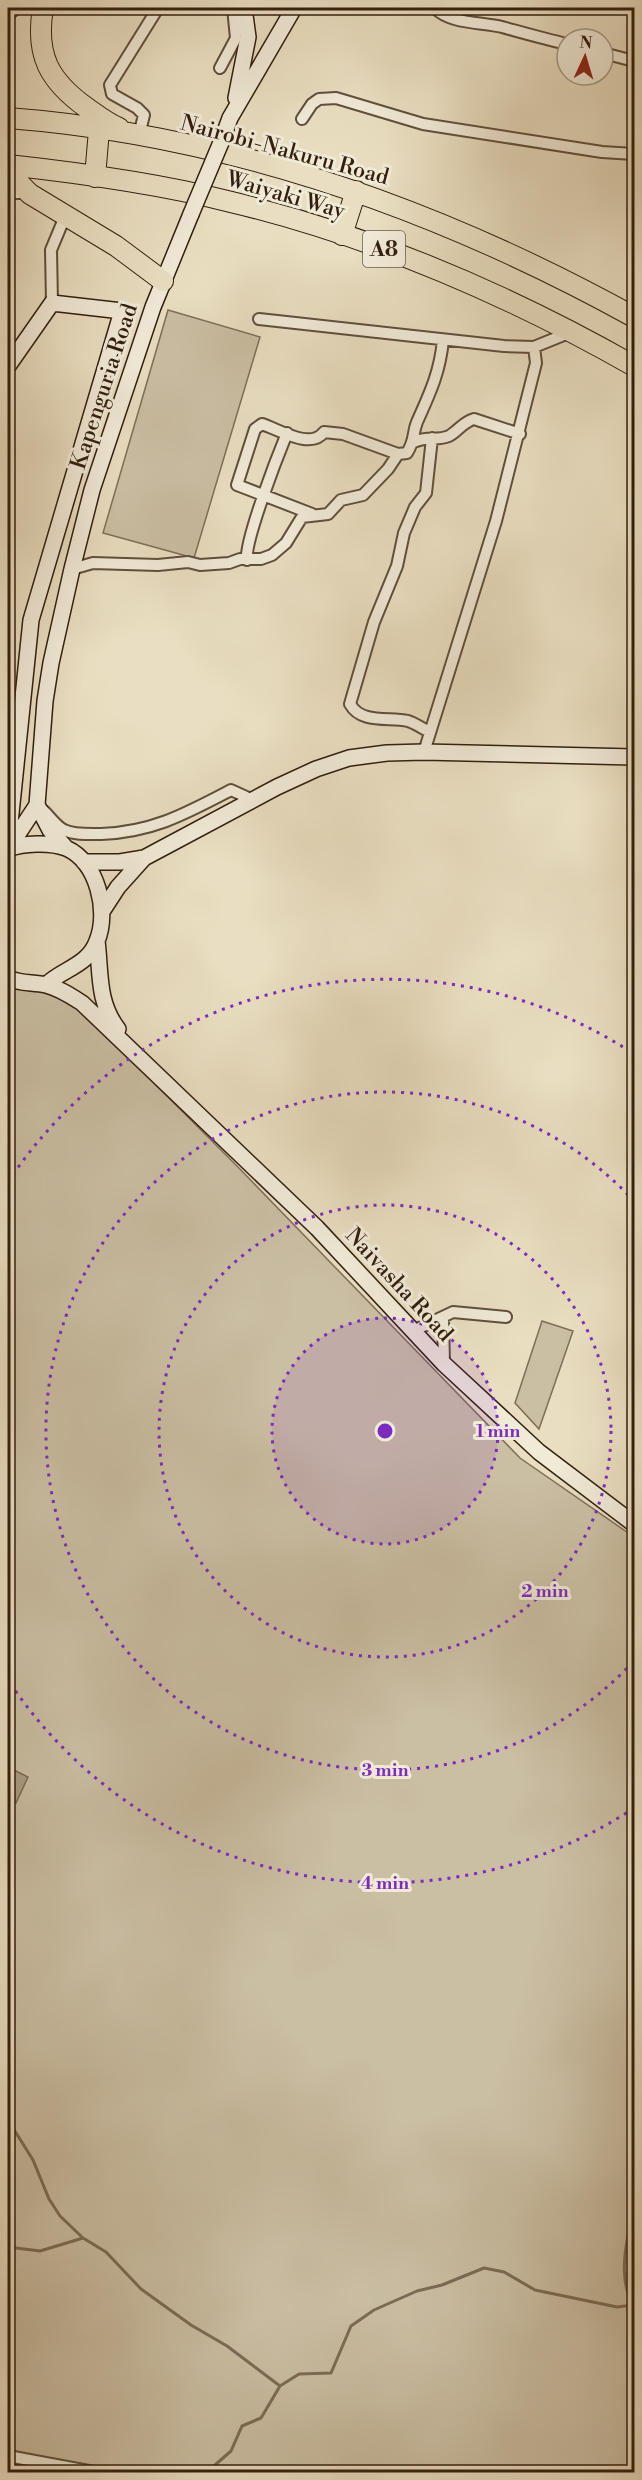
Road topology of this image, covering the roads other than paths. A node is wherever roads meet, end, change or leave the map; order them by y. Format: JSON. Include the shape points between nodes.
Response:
{"nodes":[{"id":1,"x":43,"y":8,"type":"edge"},
{"id":2,"x":158,"y":8,"type":"edge"},
{"id":3,"x":233,"y":8,"type":"edge"},
{"id":4,"x":244,"y":8,"type":"edge"},
{"id":5,"x":294,"y":8,"type":"edge"},
{"id":6,"x":435,"y":8,"type":"edge"},
{"id":7,"x":555,"y":41,"type":"edge"},
{"id":8,"x":615,"y":57,"type":"edge"},
{"id":9,"x":634,"y":61,"type":"edge"},
{"id":10,"x":220,"y":68,"type":"dead end"},
{"id":11,"x":8,"y":118,"type":"edge"},
{"id":12,"x":230,"y":118,"type":"junction"},
{"id":13,"x":302,"y":119,"type":"dead end"},
{"id":14,"x":99,"y":130,"type":"junction"},
{"id":15,"x":139,"y":135,"type":"junction"},
{"id":16,"x":634,"y":154,"type":"edge"},
{"id":17,"x":9,"y":165,"type":"edge"},
{"id":18,"x":95,"y":177,"type":"junction"},
{"id":19,"x":356,"y":191,"type":"junction"},
{"id":20,"x":8,"y":193,"type":"edge"},
{"id":21,"x":30,"y":194,"type":"junction"},
{"id":22,"x":66,"y":214,"type":"junction"},
{"id":23,"x":342,"y":235,"type":"junction"},
{"id":24,"x":164,"y":282,"type":"junction"},
{"id":25,"x":52,"y":303,"type":"junction"},
{"id":26,"x":634,"y":317,"type":"edge"},
{"id":27,"x":259,"y":320,"type":"dead end"},
{"id":28,"x":573,"y":331,"type":"junction"},
{"id":29,"x":443,"y":340,"type":"junction"},
{"id":30,"x":534,"y":347,"type":"junction"},
{"id":31,"x":8,"y":366,"type":"edge"},
{"id":32,"x":634,"y":366,"type":"edge"},
{"id":33,"x":287,"y":433,"type":"junction"},
{"id":34,"x":520,"y":434,"type":"junction"},
{"id":35,"x":432,"y":438,"type":"junction"},
{"id":36,"x":414,"y":442,"type":"junction"},
{"id":37,"x":398,"y":454,"type":"junction"},
{"id":38,"x":265,"y":495,"type":"junction"},
{"id":39,"x":312,"y":514,"type":"junction"},
{"id":40,"x":247,"y":560,"type":"junction"},
{"id":41,"x":72,"y":569,"type":"junction"},
{"id":42,"x":27,"y":660,"type":"junction"},
{"id":43,"x":51,"y":663,"type":"junction"},
{"id":44,"x":430,"y":732,"type":"junction"},
{"id":45,"x":424,"y":752,"type":"junction"},
{"id":46,"x":634,"y":757,"type":"edge"},
{"id":47,"x":253,"y":800,"type":"junction"},
{"id":48,"x":37,"y":805,"type":"junction"},
{"id":49,"x":8,"y":825,"type":"edge"},
{"id":50,"x":66,"y":848,"type":"junction"},
{"id":51,"x":8,"y":849,"type":"edge"},
{"id":52,"x":144,"y":858,"type":"junction"},
{"id":53,"x":84,"y":862,"type":"junction"},
{"id":54,"x":103,"y":910,"type":"junction"},
{"id":55,"x":98,"y":941,"type":"junction"},
{"id":56,"x":8,"y":978,"type":"edge"},
{"id":57,"x":46,"y":985,"type":"junction"},
{"id":58,"x":144,"y":1062,"type":"junction"},
{"id":59,"x":506,"y":1317,"type":"dead end"},
{"id":60,"x":443,"y":1318,"type":"junction"},
{"id":61,"x":413,"y":1331,"type":"junction"},
{"id":62,"x":444,"y":1364,"type":"junction"},
{"id":63,"x":634,"y":1524,"type":"edge"},
{"id":64,"x":8,"y":2456,"type":"edge"},
{"id":65,"x":94,"y":2472,"type":"edge"}],
"edges":[{"from":1,"to":15,"type":"highway","via":[[40,35],[48,71],[79,102],[113,125]]},
{"from":2,"to":15,"type":"street","via":[[110,85],[112,94],[144,115]]},
{"from":3,"to":10,"type":"street","via":[[236,38]]},
{"from":4,"to":12,"type":"street","via":[[248,37]]},
{"from":5,"to":12,"type":"street","name":"Kapenguria Road"},
{"from":6,"to":7,"type":"street","via":[[440,14]]},
{"from":8,"to":9,"type":"street"},
{"from":11,"to":14,"type":"highway","name":"Nairobi-Nakuru Road","number":"A8"},
{"from":12,"to":24,"type":"street","name":"Kapenguria Road","bridge":true},
{"from":13,"to":16,"type":"street","via":[[319,99],[336,98],[423,124]]},
{"from":14,"to":15,"type":"highway","name":"Nairobi-Nakuru Road","number":"A8"},
{"from":14,"to":18,"type":"highway"},
{"from":15,"to":19,"type":"highway","name":"Nairobi-Nakuru Road","number":"A8","via":[[250,160]]},
{"from":17,"to":18,"type":"highway","name":"Waiyaki Way","number":"A8"},
{"from":17,"to":21,"type":"highway","via":[[18,183]]},
{"from":18,"to":23,"type":"highway","name":"Waiyaki Way","number":"A8","via":[[227,201]]},
{"from":19,"to":23,"type":"highway"},
{"from":19,"to":26,"type":"highway","name":"Nairobi-Nakuru Road","number":"A8","via":[[500,250]]},
{"from":20,"to":21,"type":"street"},
{"from":21,"to":22,"type":"highway"},
{"from":22,"to":24,"type":"highway"},
{"from":22,"to":25,"type":"street","via":[[51,250]]},
{"from":23,"to":28,"type":"highway","name":"Waiyaki Way","number":"A8","via":[[472,284]]},
{"from":24,"to":41,"type":"street","name":"Kapenguria Road","via":[[92,490]]},
{"from":25,"to":31,"type":"street"},
{"from":25,"to":42,"type":"street","via":[[122,312],[31,620]]},
{"from":27,"to":29,"type":"street"},
{"from":28,"to":30,"type":"street"},
{"from":28,"to":32,"type":"highway","name":"Waiyaki Way","number":"A8"},
{"from":29,"to":30,"type":"street"},
{"from":29,"to":36,"type":"street","via":[[441,364],[416,425]]},
{"from":30,"to":34,"type":"street","via":[[536,363]]},
{"from":33,"to":37,"type":"street","via":[[312,440],[319,439],[324,432],[344,434]]},
{"from":33,"to":38,"type":"street"},
{"from":33,"to":38,"type":"street","via":[[262,424],[255,429],[237,485]]},
{"from":34,"to":35,"type":"street","via":[[474,419],[449,436]]},
{"from":34,"to":44,"type":"street"},
{"from":35,"to":36,"type":"street"},
{"from":35,"to":44,"type":"street","via":[[426,493],[404,533],[397,566],[374,622],[350,704],[365,717],[411,722]]},
{"from":36,"to":37,"type":"street","via":[[407,453]]},
{"from":37,"to":39,"type":"street","via":[[363,495],[341,500],[328,514]]},
{"from":38,"to":39,"type":"street"},
{"from":38,"to":40,"type":"street"},
{"from":39,"to":40,"type":"street","via":[[302,517],[286,543],[272,555]]},
{"from":40,"to":41,"type":"street","via":[[200,565],[93,563]]},
{"from":41,"to":43,"type":"street","name":"Kapenguria Road"},
{"from":42,"to":43,"type":"street"},
{"from":42,"to":49,"type":"street"},
{"from":43,"to":48,"type":"street","name":"Kapenguria Road"},
{"from":44,"to":45,"type":"street"},
{"from":45,"to":46,"type":"street"},
{"from":45,"to":47,"type":"street","via":[[349,758],[316,769]]},
{"from":47,"to":48,"type":"street","via":[[231,790],[148,829],[90,834],[64,830]]},
{"from":47,"to":52,"type":"street"},
{"from":48,"to":50,"type":"street","via":[[50,830]]},
{"from":48,"to":51,"type":"street","name":"Kapenguria Road"},
{"from":50,"to":51,"type":"street","via":[[17,845]]},
{"from":50,"to":53,"type":"street"},
{"from":52,"to":53,"type":"street"},
{"from":52,"to":54,"type":"street","via":[[118,886]]},
{"from":53,"to":54,"type":"street","via":[[98,887]]},
{"from":54,"to":55,"type":"street","name":"Naivasha Road"},
{"from":55,"to":57,"type":"street","via":[[82,962]]},
{"from":55,"to":58,"type":"street","name":"Naivasha Road","via":[[101,996],[115,1026]]},
{"from":56,"to":57,"type":"street","name":"Naivasha Road"},
{"from":57,"to":58,"type":"street","name":"Naivasha Road","via":[[82,1003]]},
{"from":58,"to":61,"type":"street","name":"Naivasha Road","via":[[317,1228]]},
{"from":59,"to":60,"type":"street","via":[[453,1312]]},
{"from":60,"to":61,"type":"street"},
{"from":60,"to":62,"type":"street"},
{"from":61,"to":62,"type":"street","name":"Naivasha Road"},
{"from":62,"to":63,"type":"street","name":"Naivasha Road","via":[[539,1452]]},
{"from":64,"to":65,"type":"street"}]}
